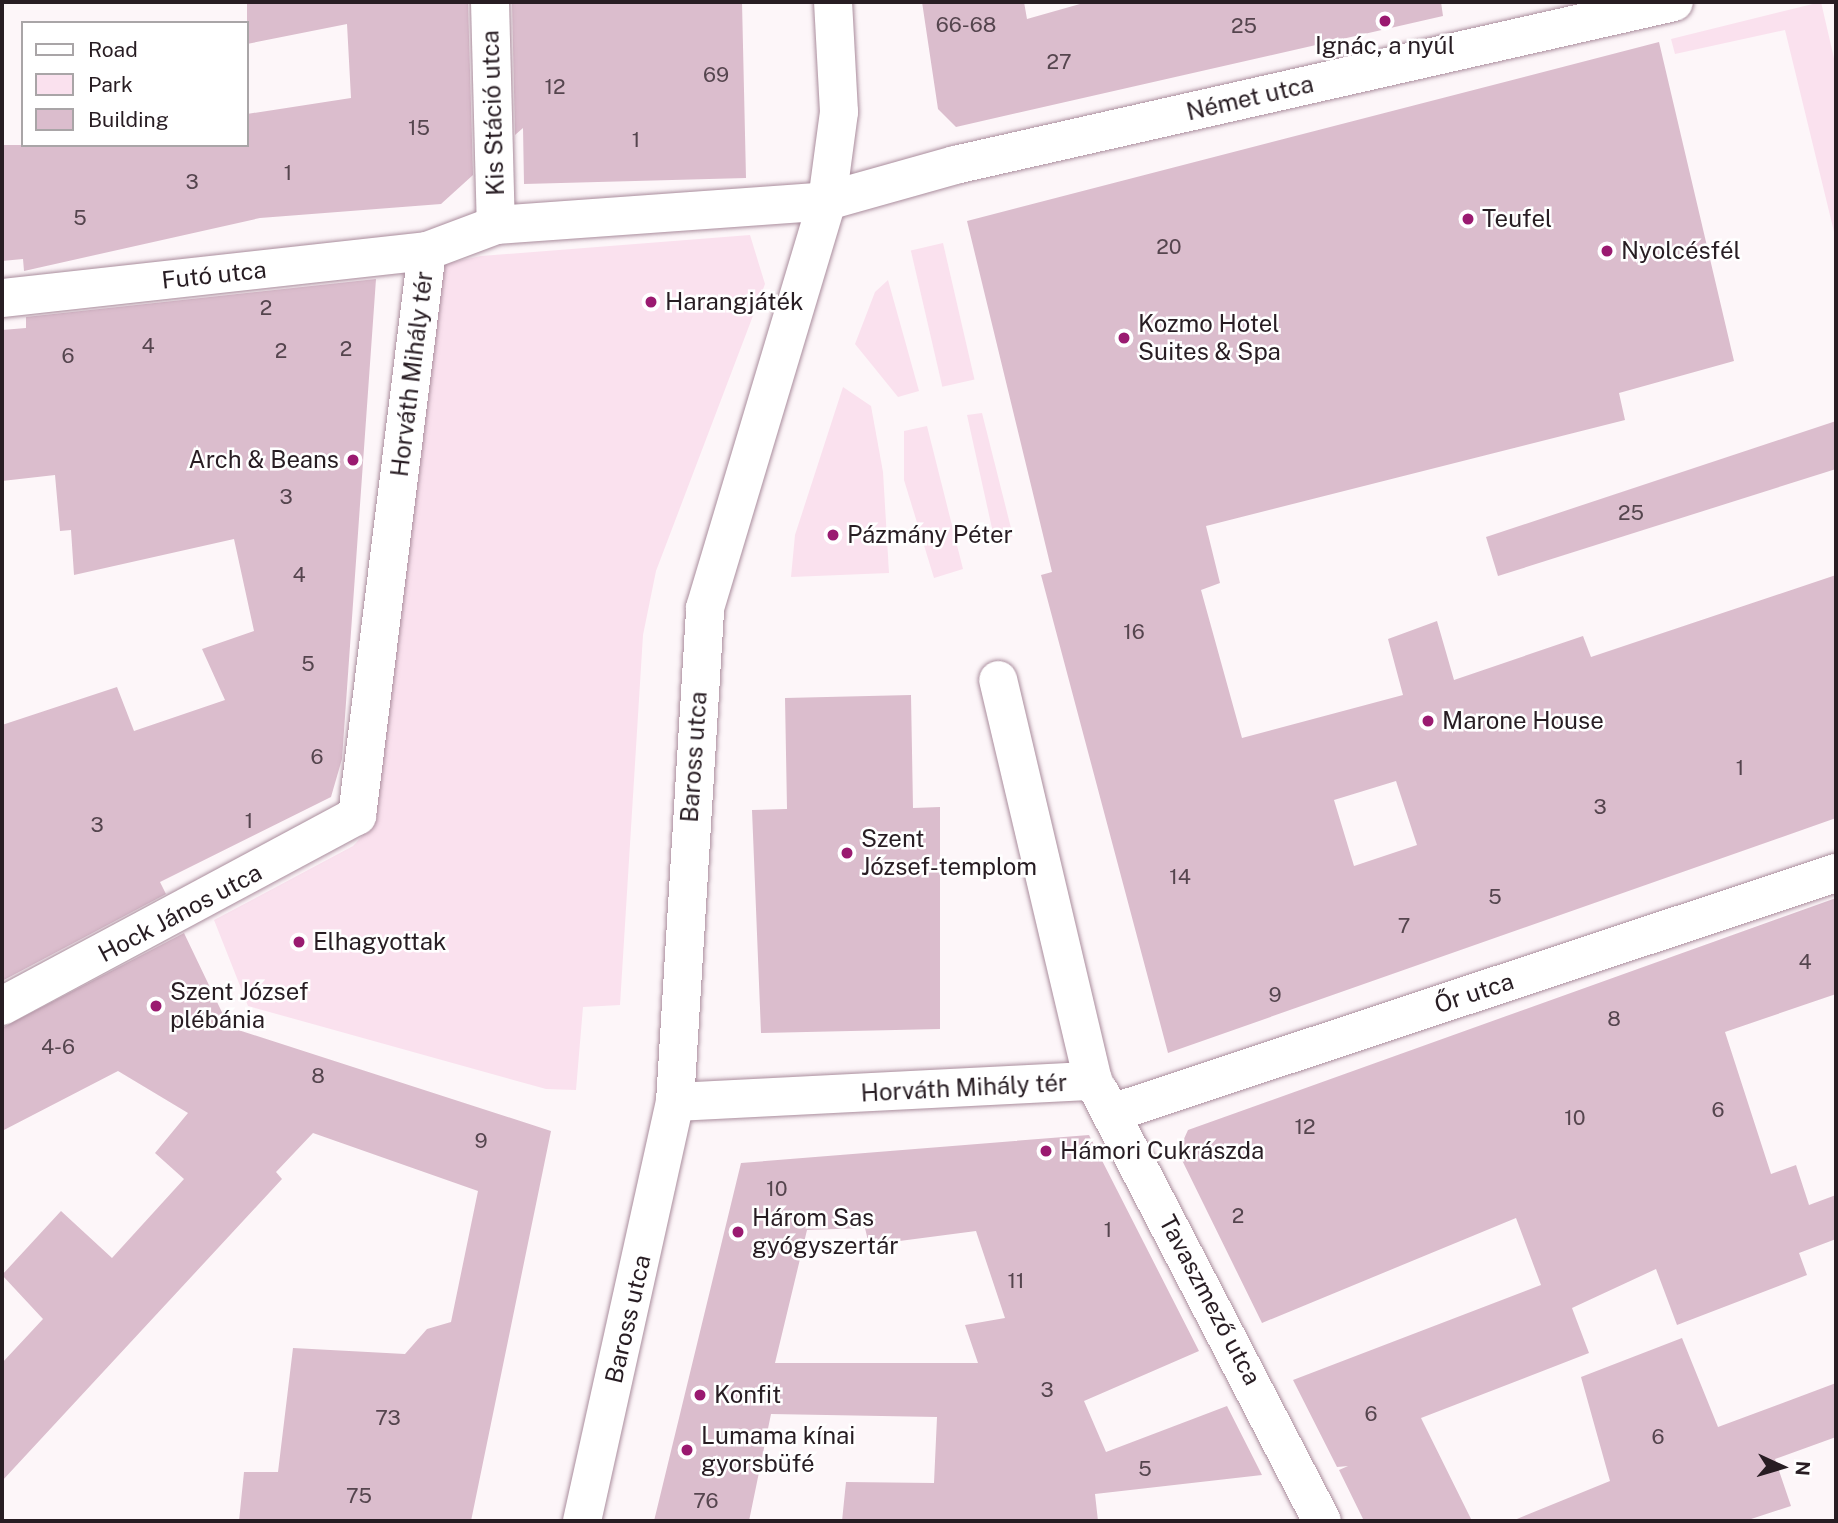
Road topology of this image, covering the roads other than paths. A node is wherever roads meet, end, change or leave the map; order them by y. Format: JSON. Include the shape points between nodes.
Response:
{"nodes":[{"id":1,"x":490,"y":2,"type":"edge"},
{"id":2,"x":833,"y":2,"type":"edge"},
{"id":3,"x":1674,"y":2,"type":"edge"},
{"id":4,"x":827,"y":201,"type":"junction"},
{"id":5,"x":496,"y":225,"type":"junction"},
{"id":6,"x":427,"y":251,"type":"junction"},
{"id":7,"x":2,"y":299,"type":"edge"},
{"id":8,"x":998,"y":680,"type":"dead end"},
{"id":9,"x":357,"y":816,"type":"joint"},
{"id":10,"x":1836,"y":873,"type":"edge"},
{"id":11,"x":2,"y":1006,"type":"edge"},
{"id":12,"x":1093,"y":1081,"type":"junction"},
{"id":13,"x":675,"y":1102,"type":"junction"},
{"id":14,"x":1112,"y":1113,"type":"junction"},
{"id":15,"x":582,"y":1521,"type":"edge"},
{"id":16,"x":1322,"y":1521,"type":"edge"}],
"edges":[{"from":1,"to":5,"type":"street","name":"Kis Stáció utca"},
{"from":2,"to":4,"type":"street","name":"Baross utca","via":[[839,111]]},
{"from":3,"to":4,"type":"street","name":"Német utca","via":[[955,165]]},
{"from":4,"to":5,"type":"street","name":"Horváth Mihály tér"},
{"from":4,"to":13,"type":"street","name":"Baross utca","via":[[705,608]]},
{"from":5,"to":6,"type":"street","name":"Horváth Mihály tér"},
{"from":6,"to":7,"type":"street","name":"Futó utca"},
{"from":6,"to":9,"type":"street","name":"Horváth Mihály tér"},
{"from":8,"to":12,"type":"street","name":"Horváth Mihály tér"},
{"from":9,"to":11,"type":"street","name":"Hock János utca"},
{"from":10,"to":14,"type":"street","name":"Őr utca"},
{"from":12,"to":13,"type":"street","name":"Horváth Mihály tér"},
{"from":12,"to":14,"type":"street","name":"Tavaszmező utca"},
{"from":13,"to":15,"type":"street","name":"Baross utca"},
{"from":14,"to":16,"type":"street","name":"Tavaszmező utca"}]}
